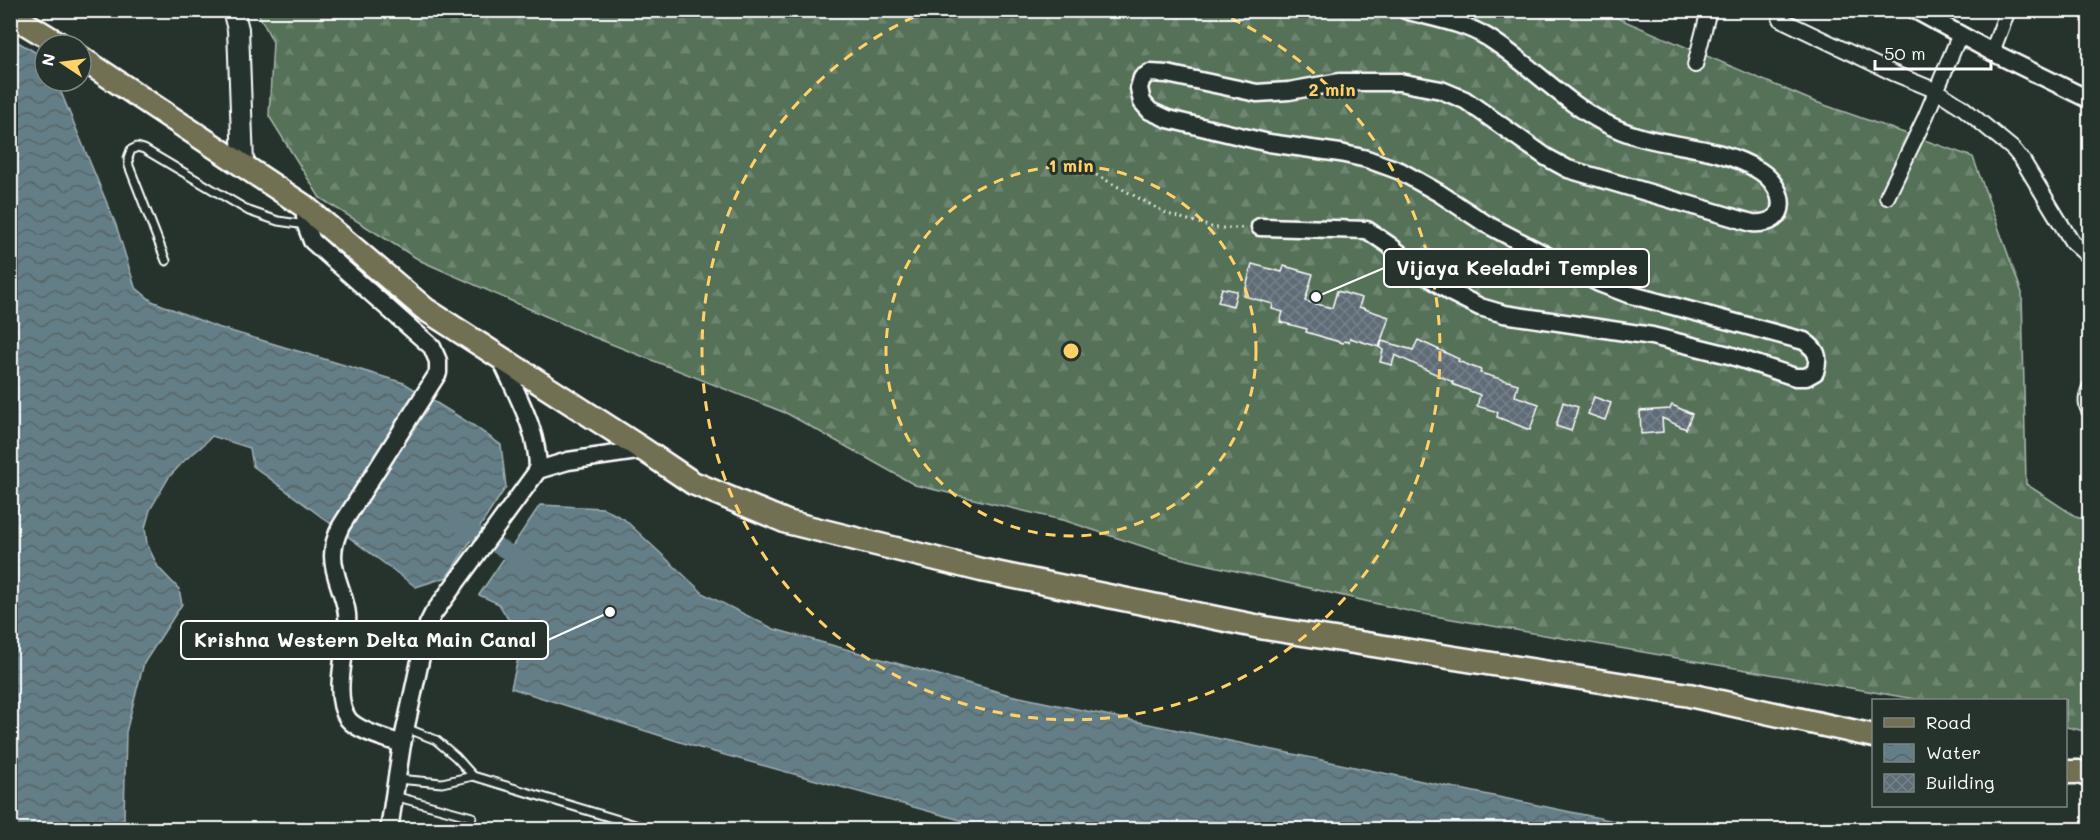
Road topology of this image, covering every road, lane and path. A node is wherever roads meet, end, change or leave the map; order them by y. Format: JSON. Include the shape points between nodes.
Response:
{"nodes":[{"id":1,"x":233,"y":10,"type":"edge"},
{"id":2,"x":1405,"y":10,"type":"edge"},
{"id":3,"x":1709,"y":10,"type":"edge"},
{"id":4,"x":1915,"y":10,"type":"edge"},
{"id":5,"x":2008,"y":10,"type":"edge"},
{"id":6,"x":10,"y":14,"type":"edge"},
{"id":7,"x":1780,"y":19,"type":"dead end"},
{"id":8,"x":41,"y":33,"type":"edge"},
{"id":9,"x":1960,"y":34,"type":"junction"},
{"id":10,"x":1992,"y":52,"type":"junction"},
{"id":11,"x":1695,"y":65,"type":"dead end"},
{"id":12,"x":93,"y":66,"type":"edge"},
{"id":13,"x":1937,"y":91,"type":"junction"},
{"id":14,"x":2090,"y":100,"type":"edge"},
{"id":15,"x":243,"y":164,"type":"junction"},
{"id":16,"x":1092,"y":172,"type":"dead end"},
{"id":17,"x":1887,"y":197,"type":"dead end"},
{"id":18,"x":305,"y":215,"type":"junction"},
{"id":19,"x":1260,"y":227,"type":"joint"},
{"id":20,"x":2090,"y":258,"type":"edge"},
{"id":21,"x":166,"y":261,"type":"dead end"},
{"id":22,"x":500,"y":357,"type":"junction"},
{"id":23,"x":2090,"y":387,"type":"edge"},
{"id":24,"x":2090,"y":412,"type":"edge"},
{"id":25,"x":644,"y":450,"type":"junction"},
{"id":26,"x":535,"y":475,"type":"junction"},
{"id":27,"x":404,"y":736,"type":"junction"},
{"id":28,"x":1872,"y":736,"type":"edge"},
{"id":29,"x":473,"y":776,"type":"junction"},
{"id":30,"x":397,"y":779,"type":"junction"},
{"id":31,"x":394,"y":796,"type":"junction"},
{"id":32,"x":472,"y":817,"type":"dead end"},
{"id":33,"x":389,"y":830,"type":"edge"},
{"id":34,"x":652,"y":830,"type":"edge"}],
"edges":[{"from":1,"to":15,"type":"main road","via":[[238,29]]},
{"from":2,"to":19,"type":"street","via":[[1466,26],[1486,37],[1578,108],[1614,128],[1732,156],[1761,171],[1774,182],[1781,209],[1774,220],[1752,223],[1568,169],[1465,100],[1441,90],[1399,82],[1340,82],[1257,93],[1150,73],[1142,78],[1139,88],[1142,102],[1150,111],[1168,118],[1269,143],[1367,159],[1400,171],[1486,224],[1599,283],[1804,341],[1815,348],[1819,360],[1815,372],[1795,377],[1652,336],[1480,307],[1452,293],[1367,230]]},
{"from":3,"to":11,"type":"street"},
{"from":4,"to":9,"type":"street"},
{"from":5,"to":10,"type":"street"},
{"from":6,"to":8,"type":"main road"},
{"from":7,"to":13,"type":"street"},
{"from":9,"to":10,"type":"street"},
{"from":9,"to":13,"type":"street"},
{"from":10,"to":14,"type":"street"},
{"from":12,"to":15,"type":"main road"},
{"from":13,"to":17,"type":"street"},
{"from":13,"to":20,"type":"street","via":[[2013,149],[2072,242]]},
{"from":15,"to":18,"type":"main road"},
{"from":16,"to":19,"type":"path","via":[[1168,214],[1215,228]]},
{"from":18,"to":21,"type":"lane","via":[[278,221],[249,211],[136,147],[130,150],[129,166]]},
{"from":18,"to":22,"type":"main road","via":[[425,309]]},
{"from":18,"to":27,"type":"street","via":[[312,241],[432,347],[438,361],[438,374],[334,542],[333,560],[347,622],[342,658],[343,707],[349,720],[363,729]]},
{"from":22,"to":25,"type":"main road"},
{"from":22,"to":26,"type":"street","via":[[533,431],[538,451]]},
{"from":23,"to":24,"type":"street","via":[[2086,398]]},
{"from":25,"to":26,"type":"street","via":[[568,461]]},
{"from":25,"to":28,"type":"main road","via":[[693,483],[787,522],[981,570],[1265,628],[1689,695]]},
{"from":26,"to":27,"type":"street","via":[[433,614],[424,634]]},
{"from":27,"to":29,"type":"lane","via":[[436,740]]},
{"from":27,"to":30,"type":"street"},
{"from":29,"to":30,"type":"lane","via":[[442,783]]},
{"from":29,"to":34,"type":"lane"},
{"from":30,"to":31,"type":"street"},
{"from":31,"to":32,"type":"lane"},
{"from":31,"to":33,"type":"street"}]}
